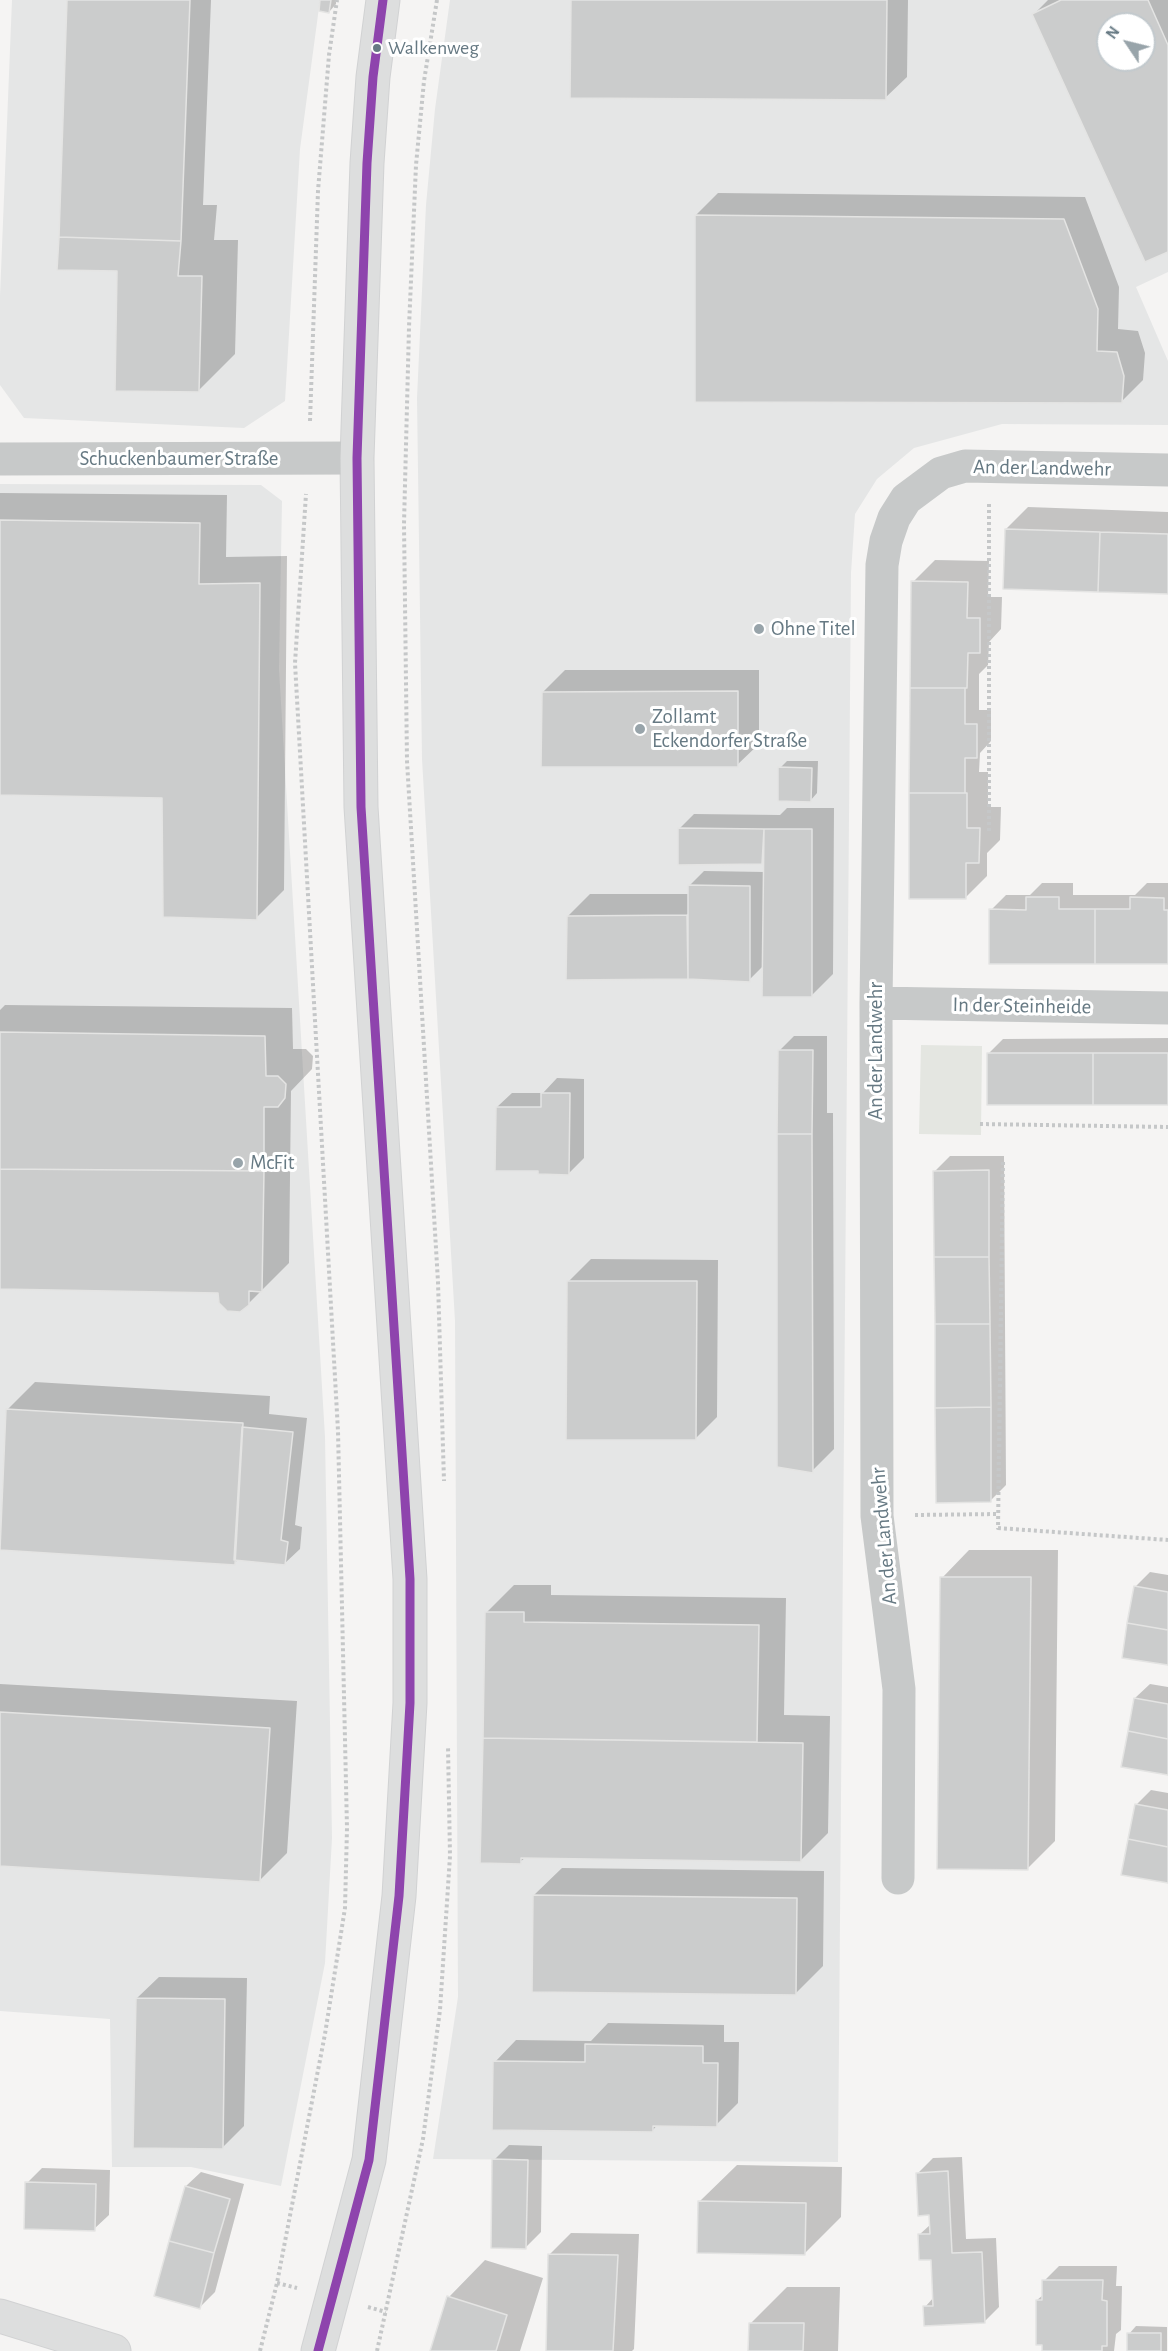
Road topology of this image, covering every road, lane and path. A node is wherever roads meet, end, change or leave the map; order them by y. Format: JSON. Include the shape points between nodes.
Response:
{"nodes":[{"id":1,"x":338,"y":0,"type":"edge"},
{"id":2,"x":383,"y":0,"type":"edge"},
{"id":3,"x":357,"y":458,"type":"junction"},
{"id":4,"x":0,"y":459,"type":"edge"},
{"id":5,"x":308,"y":459,"type":"junction"},
{"id":6,"x":989,"y":466,"type":"junction"},
{"id":7,"x":1168,"y":470,"type":"edge"},
{"id":8,"x":989,"y":831,"type":"dead end"},
{"id":9,"x":876,"y":1004,"type":"junction"},
{"id":10,"x":1168,"y":1008,"type":"edge"},
{"id":11,"x":980,"y":1125,"type":"dead end"},
{"id":12,"x":1168,"y":1127,"type":"edge"},
{"id":13,"x":1003,"y":1162,"type":"dead end"},
{"id":14,"x":998,"y":1514,"type":"junction"},
{"id":15,"x":877,"y":1516,"type":"junction"},
{"id":16,"x":1168,"y":1540,"type":"edge"},
{"id":17,"x":898,"y":1878,"type":"dead end"},
{"id":18,"x":0,"y":2316,"type":"edge"},
{"id":19,"x":114,"y":2351,"type":"edge"},
{"id":20,"x":260,"y":2351,"type":"edge"},
{"id":21,"x":318,"y":2351,"type":"edge"}],
"edges":[{"from":1,"to":5,"type":"path","via":[[329,55],[318,190]]},
{"from":2,"to":3,"type":"street","via":[[368,152]]},
{"from":3,"to":5,"type":"street","name":"Schuckenbaumer Straße"},
{"from":3,"to":21,"type":"street","via":[[361,807],[410,1579],[410,1703],[399,1896],[369,2160]]},
{"from":4,"to":5,"type":"street","name":"Schuckenbaumer Straße"},
{"from":5,"to":20,"type":"path","via":[[295,663],[338,1431],[345,1896],[325,2034]]},
{"from":6,"to":7,"type":"street","name":"An der Landwehr"},
{"from":6,"to":8,"type":"path"},
{"from":6,"to":9,"type":"street","name":"An der Landwehr","via":[[965,466],[941,473],[925,484],[906,499],[886,541],[882,566]]},
{"from":9,"to":10,"type":"street","name":"In der Steinheide"},
{"from":9,"to":15,"type":"street","name":"An der Landwehr"},
{"from":11,"to":12,"type":"path"},
{"from":13,"to":14,"type":"path"},
{"from":14,"to":15,"type":"path"},
{"from":14,"to":16,"type":"path","via":[[998,1527]]},
{"from":15,"to":17,"type":"street","name":"An der Landwehr","via":[[899,1689]]},
{"from":18,"to":19,"type":"street"}]}
